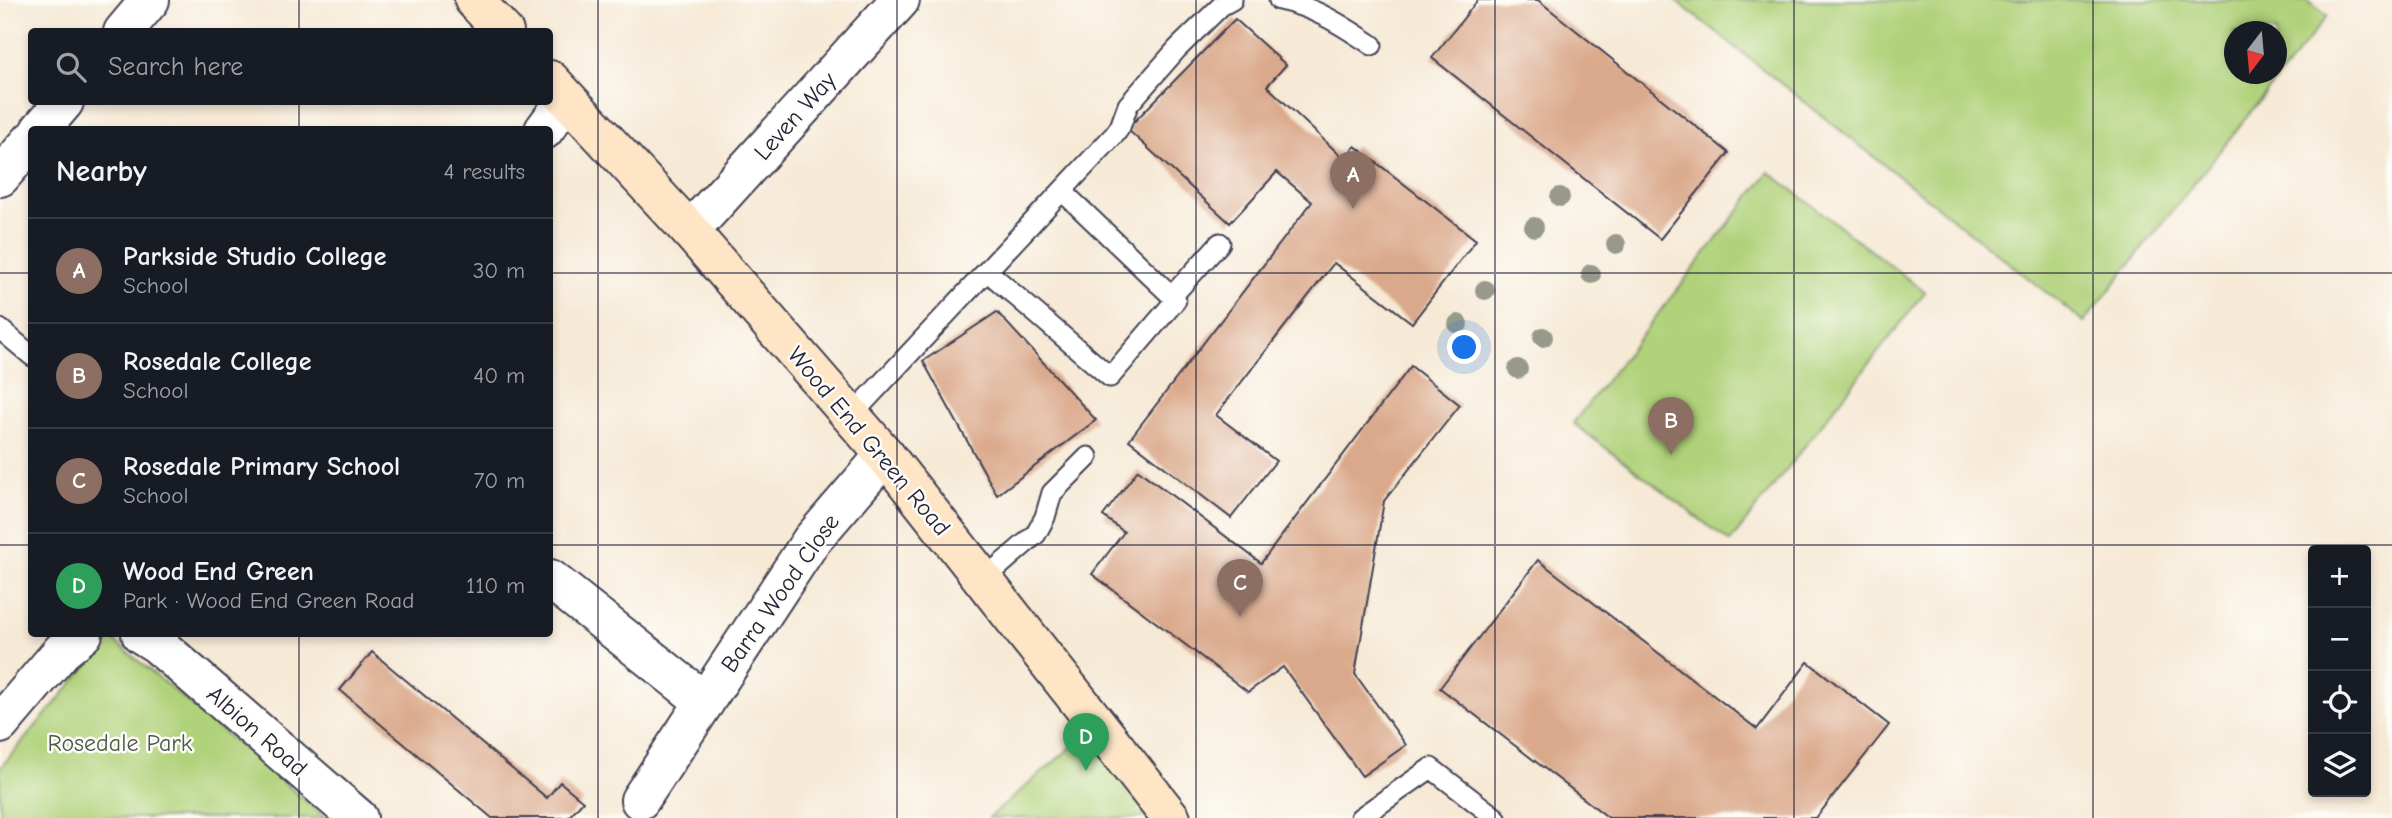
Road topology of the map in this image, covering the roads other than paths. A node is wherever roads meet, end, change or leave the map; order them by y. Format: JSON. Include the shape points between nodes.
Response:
{"nodes":[{"id":1,"x":150,"y":0,"type":"edge"},
{"id":2,"x":474,"y":0,"type":"edge"},
{"id":3,"x":900,"y":0,"type":"edge"},
{"id":4,"x":1232,"y":0,"type":"edge"},
{"id":5,"x":1279,"y":0,"type":"edge"},
{"id":6,"x":126,"y":28,"type":"edge"},
{"id":7,"x":500,"y":28,"type":"edge"},
{"id":8,"x":1372,"y":45,"type":"dead end"},
{"id":9,"x":558,"y":90,"type":"edge"},
{"id":10,"x":61,"y":105,"type":"edge"},
{"id":11,"x":553,"y":105,"type":"edge"},
{"id":12,"x":43,"y":126,"type":"edge"},
{"id":13,"x":545,"y":126,"type":"edge"},
{"id":14,"x":28,"y":145,"type":"edge"},
{"id":15,"x":0,"y":177,"type":"edge"},
{"id":16,"x":1062,"y":191,"type":"junction"},
{"id":17,"x":690,"y":231,"type":"junction"},
{"id":18,"x":1220,"y":243,"type":"dead end"},
{"id":19,"x":987,"y":271,"type":"junction"},
{"id":20,"x":1172,"y":296,"type":"junction"},
{"id":21,"x":0,"y":329,"type":"edge"},
{"id":22,"x":28,"y":353,"type":"edge"},
{"id":23,"x":851,"y":416,"type":"junction"},
{"id":24,"x":885,"y":455,"type":"junction"},
{"id":25,"x":1088,"y":457,"type":"dead end"},
{"id":26,"x":983,"y":580,"type":"junction"},
{"id":27,"x":553,"y":581,"type":"edge"},
{"id":28,"x":79,"y":637,"type":"edge"},
{"id":29,"x":154,"y":637,"type":"edge"},
{"id":30,"x":705,"y":702,"type":"junction"},
{"id":31,"x":0,"y":724,"type":"edge"},
{"id":32,"x":640,"y":800,"type":"dead end"},
{"id":33,"x":358,"y":818,"type":"edge"},
{"id":34,"x":1171,"y":818,"type":"edge"},
{"id":35,"x":1360,"y":818,"type":"edge"},
{"id":36,"x":1496,"y":818,"type":"edge"}],
"edges":[{"from":1,"to":6,"type":"street"},
{"from":2,"to":7,"type":"street"},
{"from":3,"to":17,"type":"street","name":"Leven Way"},
{"from":4,"to":16,"type":"lane","via":[[1177,49],[1128,105],[1115,134]]},
{"from":5,"to":8,"type":"lane","via":[[1335,21]]},
{"from":9,"to":17,"type":"street","name":"Wood End Green Road"},
{"from":10,"to":12,"type":"street"},
{"from":11,"to":13,"type":"street"},
{"from":14,"to":15,"type":"street"},
{"from":16,"to":19,"type":"lane"},
{"from":16,"to":20,"type":"lane"},
{"from":17,"to":23,"type":"street","name":"Wood End Green Road"},
{"from":18,"to":20,"type":"lane"},
{"from":19,"to":20,"type":"lane","via":[[1110,377],[1176,300]]},
{"from":19,"to":23,"type":"lane"},
{"from":21,"to":22,"type":"lane"},
{"from":23,"to":24,"type":"street","name":"Wood End Green Road"},
{"from":24,"to":26,"type":"street","name":"Wood End Green Road"},
{"from":24,"to":30,"type":"street","name":"Barra Wood Close","via":[[811,541]]},
{"from":25,"to":26,"type":"lane","via":[[1052,493],[1036,534]]},
{"from":26,"to":34,"type":"street","name":"Wood End Green Road"},
{"from":27,"to":30,"type":"street"},
{"from":28,"to":31,"type":"street"},
{"from":29,"to":33,"type":"street","name":"Albion Road"},
{"from":30,"to":32,"type":"street","name":"Barra Wood Close"},
{"from":35,"to":36,"type":"lane","via":[[1431,768]]}]}
